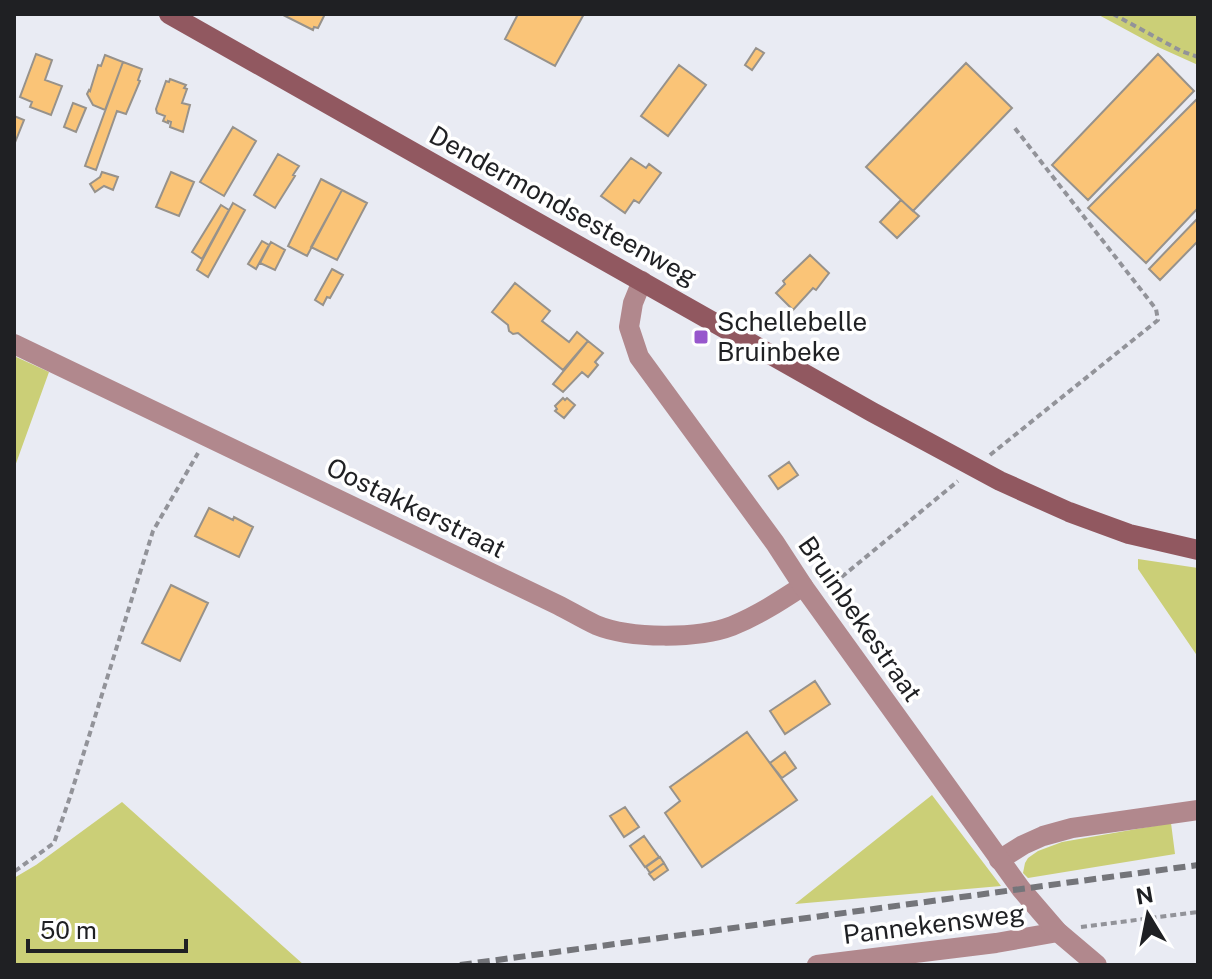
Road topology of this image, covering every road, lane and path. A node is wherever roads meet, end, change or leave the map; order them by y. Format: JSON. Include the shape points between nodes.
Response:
{"nodes":[{"id":1,"x":169,"y":14,"type":"edge"},
{"id":2,"x":1113,"y":14,"type":"edge"},
{"id":3,"x":1198,"y":57,"type":"edge"},
{"id":4,"x":1014,"y":127,"type":"dead end"},
{"id":5,"x":642,"y":281,"type":"junction"},
{"id":6,"x":14,"y":344,"type":"edge"},
{"id":7,"x":207,"y":436,"type":"junction"},
{"id":8,"x":975,"y":467,"type":"junction"},
{"id":9,"x":1198,"y":550,"type":"edge"},
{"id":10,"x":803,"y":586,"type":"junction"},
{"id":11,"x":1198,"y":810,"type":"edge"},
{"id":12,"x":999,"y":860,"type":"junction"},
{"id":13,"x":15,"y":871,"type":"edge"},
{"id":14,"x":1198,"y":912,"type":"edge"},
{"id":15,"x":1058,"y":932,"type":"junction"},
{"id":16,"x":817,"y":965,"type":"edge"},
{"id":17,"x":1097,"y":965,"type":"edge"}],
"edges":[{"from":1,"to":5,"type":"main road","name":"Dendermondsesteenweg"},
{"from":2,"to":3,"type":"path"},
{"from":4,"to":8,"type":"path","via":[[1156,309],[1158,320]]},
{"from":5,"to":8,"type":"main road","name":"Dendermondsesteenweg"},
{"from":5,"to":10,"type":"street","name":"Bruinbekestraat","via":[[629,327],[639,357]]},
{"from":6,"to":7,"type":"street","name":"Oostakkerstraat"},
{"from":7,"to":10,"type":"street","name":"Oostakkerstraat","via":[[598,626],[641,635],[688,635],[730,627]]},
{"from":7,"to":13,"type":"path","via":[[153,531],[54,843]]},
{"from":8,"to":9,"type":"main road","name":"Dendermondsesteenweg","via":[[1069,512],[1129,534]]},
{"from":8,"to":10,"type":"path","via":[[838,580]]},
{"from":10,"to":12,"type":"street","name":"Bruinbekestraat"},
{"from":11,"to":12,"type":"street","via":[[1072,828]]},
{"from":12,"to":15,"type":"street","name":"Bruinbekestraat"},
{"from":14,"to":15,"type":"path"},
{"from":15,"to":16,"type":"street","name":"Pannekensweg"},
{"from":15,"to":17,"type":"street","name":"Bruinbekestraat"}]}
